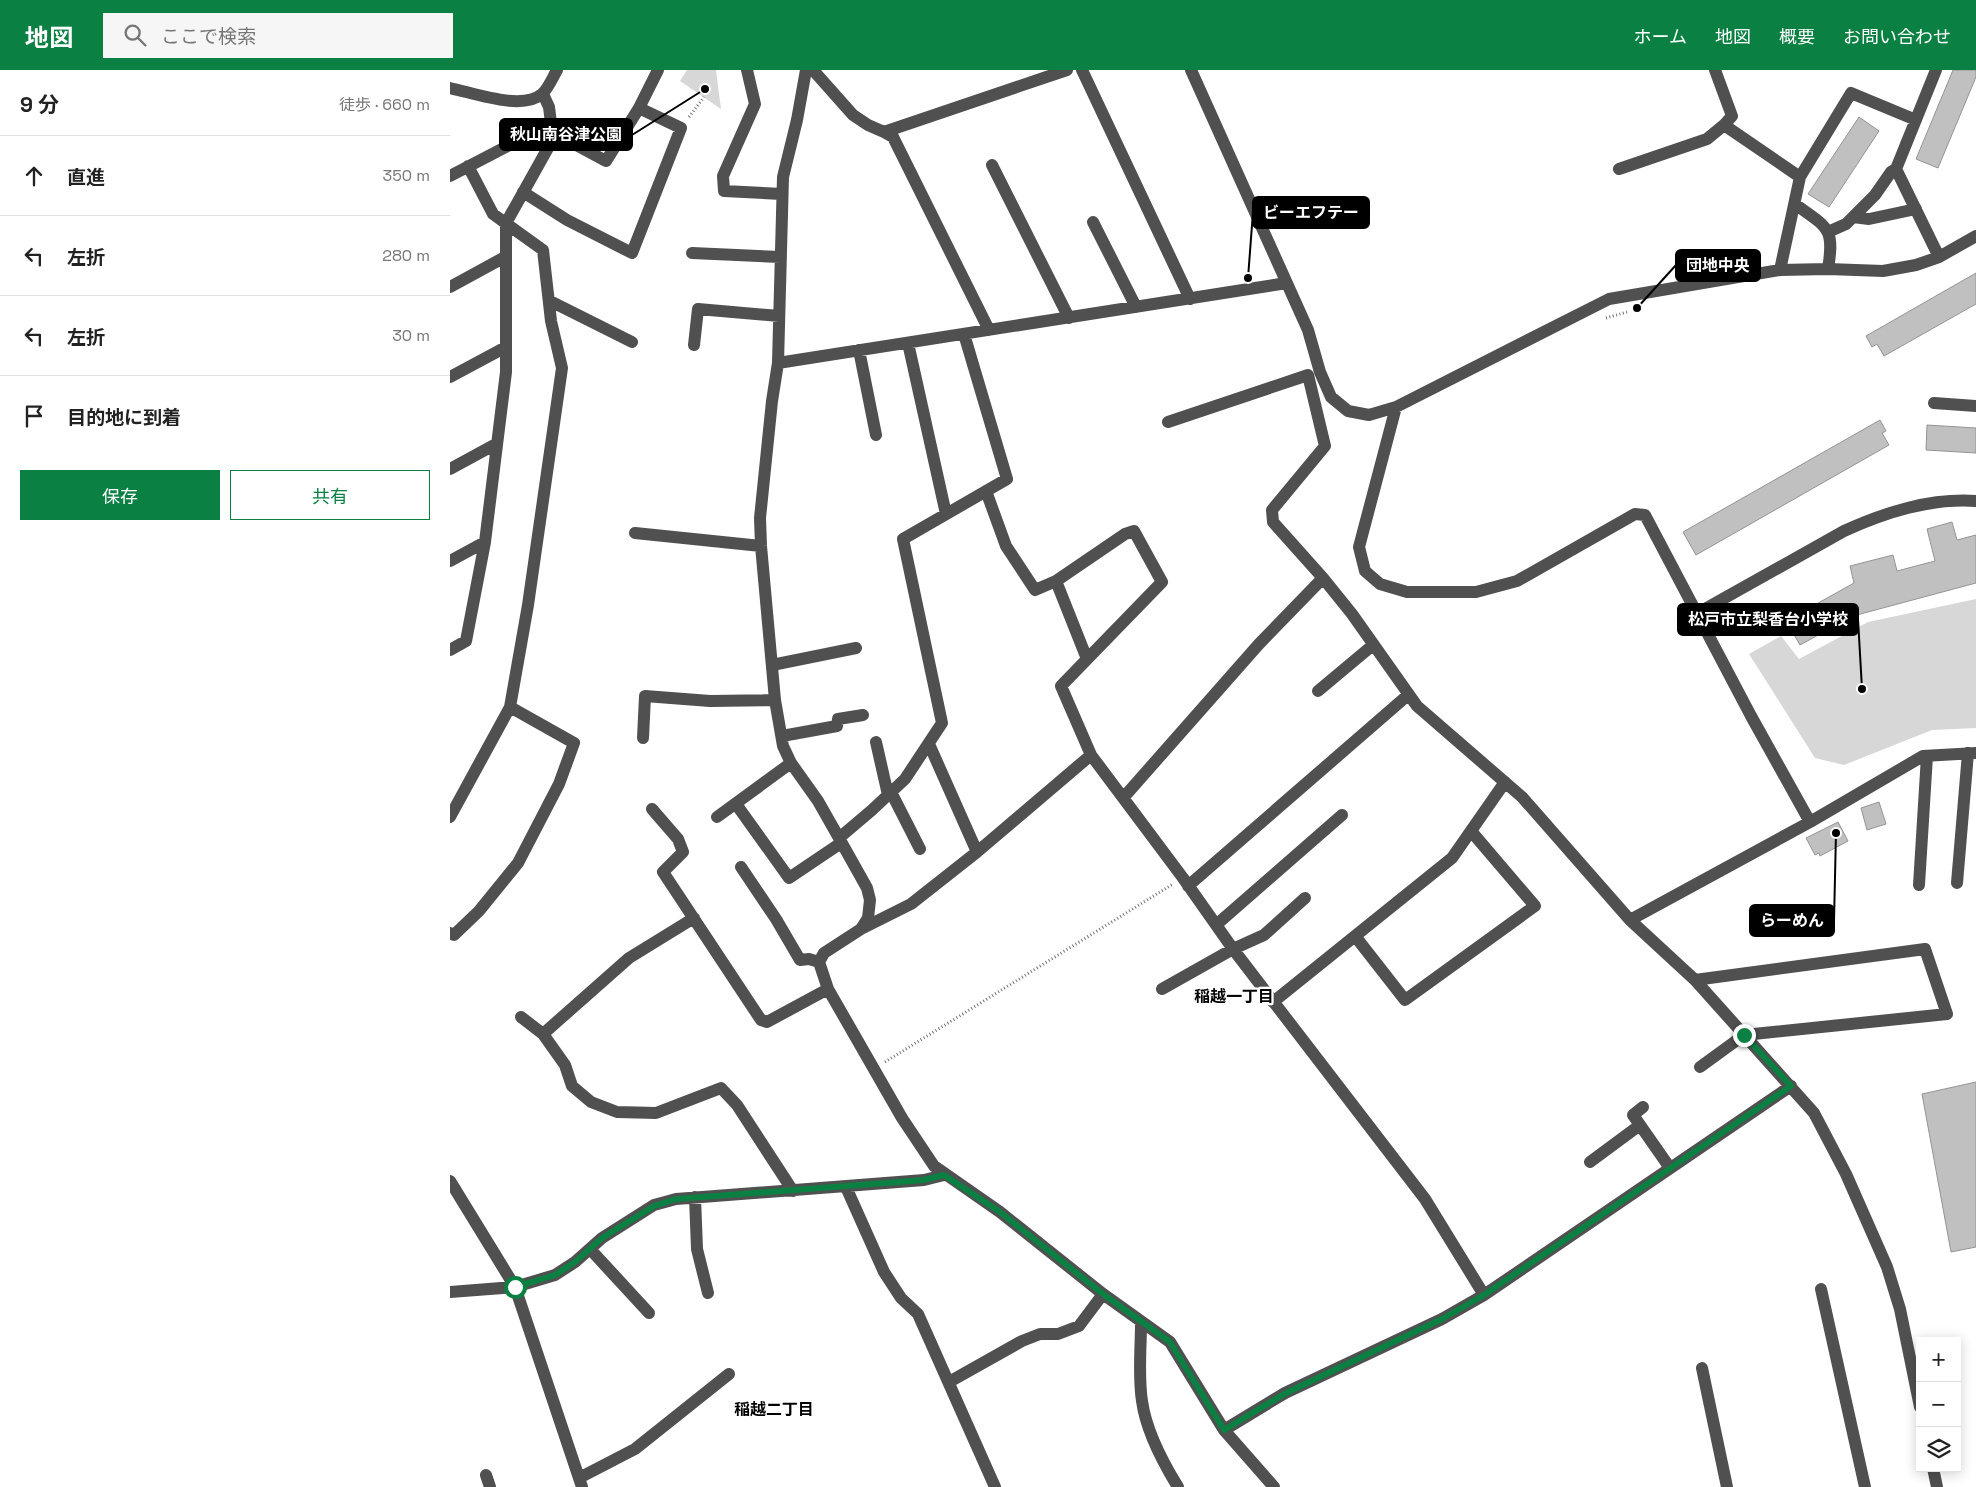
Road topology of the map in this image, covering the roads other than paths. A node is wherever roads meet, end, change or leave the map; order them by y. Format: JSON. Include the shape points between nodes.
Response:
{"nodes":[{"id":1,"x":557,"y":70,"type":"edge"},
{"id":2,"x":658,"y":70,"type":"edge"},
{"id":3,"x":747,"y":70,"type":"edge"},
{"id":4,"x":806,"y":70,"type":"edge"},
{"id":5,"x":813,"y":70,"type":"edge"},
{"id":6,"x":1067,"y":70,"type":"edge"},
{"id":7,"x":1082,"y":70,"type":"edge"},
{"id":8,"x":1191,"y":70,"type":"edge"},
{"id":9,"x":1715,"y":70,"type":"edge"},
{"id":10,"x":1936,"y":70,"type":"edge"},
{"id":11,"x":450,"y":88,"type":"edge"},
{"id":12,"x":543,"y":94,"type":"junction"},
{"id":13,"x":639,"y":108,"type":"junction"},
{"id":14,"x":1916,"y":120,"type":"junction"},
{"id":15,"x":1724,"y":125,"type":"junction"},
{"id":16,"x":552,"y":127,"type":"junction"},
{"id":17,"x":884,"y":132,"type":"junction"},
{"id":18,"x":992,"y":165,"type":"dead end"},
{"id":19,"x":468,"y":166,"type":"junction"},
{"id":20,"x":1619,"y":169,"type":"dead end"},
{"id":21,"x":1896,"y":169,"type":"junction"},
{"id":22,"x":450,"y":176,"type":"edge"},
{"id":23,"x":1800,"y":177,"type":"junction"},
{"id":24,"x":523,"y":192,"type":"junction"},
{"id":25,"x":782,"y":194,"type":"junction"},
{"id":26,"x":1795,"y":204,"type":"junction"},
{"id":27,"x":1916,"y":209,"type":"junction"},
{"id":28,"x":1853,"y":217,"type":"junction"},
{"id":29,"x":1093,"y":222,"type":"dead end"},
{"id":30,"x":506,"y":223,"type":"junction"},
{"id":31,"x":1828,"y":232,"type":"junction"},
{"id":32,"x":1976,"y":236,"type":"edge"},
{"id":33,"x":692,"y":253,"type":"dead end"},
{"id":34,"x":505,"y":257,"type":"junction"},
{"id":35,"x":780,"y":257,"type":"junction"},
{"id":36,"x":1940,"y":258,"type":"junction"},
{"id":37,"x":1828,"y":269,"type":"junction"},
{"id":38,"x":1780,"y":270,"type":"junction"},
{"id":39,"x":1286,"y":283,"type":"junction"},
{"id":40,"x":450,"y":287,"type":"edge"},
{"id":41,"x":1190,"y":299,"type":"junction"},
{"id":42,"x":550,"y":300,"type":"junction"},
{"id":43,"x":1136,"y":308,"type":"junction"},
{"id":44,"x":779,"y":316,"type":"junction"},
{"id":45,"x":1069,"y":318,"type":"junction"},
{"id":46,"x":989,"y":330,"type":"junction"},
{"id":47,"x":964,"y":334,"type":"junction"},
{"id":48,"x":632,"y":342,"type":"dead end"},
{"id":49,"x":908,"y":342,"type":"junction"},
{"id":50,"x":694,"y":344,"type":"dead end"},
{"id":51,"x":506,"y":347,"type":"junction"},
{"id":52,"x":859,"y":350,"type":"junction"},
{"id":53,"x":778,"y":362,"type":"junction"},
{"id":54,"x":1314,"y":373,"type":"junction"},
{"id":55,"x":450,"y":377,"type":"edge"},
{"id":56,"x":1934,"y":403,"type":"dead end"},
{"id":57,"x":1976,"y":406,"type":"edge"},
{"id":58,"x":1396,"y":407,"type":"junction"},
{"id":59,"x":1168,"y":422,"type":"dead end"},
{"id":60,"x":876,"y":435,"type":"dead end"},
{"id":61,"x":496,"y":444,"type":"junction"},
{"id":62,"x":450,"y":469,"type":"edge"},
{"id":63,"x":986,"y":491,"type":"junction"},
{"id":64,"x":1976,"y":501,"type":"edge"},
{"id":65,"x":946,"y":514,"type":"junction"},
{"id":66,"x":635,"y":533,"type":"dead end"},
{"id":67,"x":485,"y":542,"type":"junction"},
{"id":68,"x":761,"y":546,"type":"junction"},
{"id":69,"x":450,"y":561,"type":"edge"},
{"id":70,"x":1323,"y":578,"type":"junction"},
{"id":71,"x":1056,"y":580,"type":"junction"},
{"id":72,"x":1696,"y":614,"type":"junction"},
{"id":73,"x":1373,"y":645,"type":"junction"},
{"id":74,"x":856,"y":648,"type":"dead end"},
{"id":75,"x":450,"y":650,"type":"edge"},
{"id":76,"x":1087,"y":660,"type":"junction"},
{"id":77,"x":772,"y":665,"type":"junction"},
{"id":78,"x":1318,"y":691,"type":"dead end"},
{"id":79,"x":1408,"y":695,"type":"junction"},
{"id":80,"x":775,"y":700,"type":"junction"},
{"id":81,"x":510,"y":707,"type":"junction"},
{"id":82,"x":863,"y":715,"type":"dead end"},
{"id":83,"x":782,"y":736,"type":"junction"},
{"id":84,"x":643,"y":738,"type":"dead end"},
{"id":85,"x":876,"y":742,"type":"dead end"},
{"id":86,"x":929,"y":744,"type":"junction"},
{"id":87,"x":1972,"y":753,"type":"edge"},
{"id":88,"x":1091,"y":755,"type":"junction"},
{"id":89,"x":1927,"y":756,"type":"junction"},
{"id":90,"x":791,"y":763,"type":"junction"},
{"id":91,"x":1504,"y":782,"type":"junction"},
{"id":92,"x":889,"y":794,"type":"junction"},
{"id":93,"x":1124,"y":797,"type":"junction"},
{"id":94,"x":736,"y":804,"type":"junction"},
{"id":95,"x":652,"y":809,"type":"dead end"},
{"id":96,"x":1342,"y":815,"type":"dead end"},
{"id":97,"x":450,"y":817,"type":"edge"},
{"id":98,"x":717,"y":817,"type":"dead end"},
{"id":99,"x":1810,"y":822,"type":"junction"},
{"id":100,"x":1471,"y":832,"type":"junction"},
{"id":101,"x":840,"y":840,"type":"junction"},
{"id":102,"x":920,"y":849,"type":"dead end"},
{"id":103,"x":977,"y":852,"type":"junction"},
{"id":104,"x":741,"y":867,"type":"dead end"},
{"id":105,"x":1186,"y":882,"type":"junction"},
{"id":106,"x":1957,"y":883,"type":"dead end"},
{"id":107,"x":1919,"y":885,"type":"dead end"},
{"id":108,"x":1305,"y":898,"type":"dead end"},
{"id":109,"x":694,"y":918,"type":"junction"},
{"id":110,"x":1630,"y":920,"type":"junction"},
{"id":111,"x":1216,"y":925,"type":"junction"},
{"id":112,"x":861,"y":929,"type":"junction"},
{"id":113,"x":451,"y":935,"type":"edge"},
{"id":114,"x":1355,"y":936,"type":"junction"},
{"id":115,"x":1233,"y":950,"type":"junction"},
{"id":116,"x":819,"y":962,"type":"junction"},
{"id":117,"x":1695,"y":980,"type":"junction"},
{"id":118,"x":828,"y":989,"type":"junction"},
{"id":119,"x":1162,"y":989,"type":"dead end"},
{"id":120,"x":1273,"y":1002,"type":"junction"},
{"id":121,"x":521,"y":1017,"type":"dead end"},
{"id":122,"x":543,"y":1034,"type":"junction"},
{"id":123,"x":1744,"y":1035,"type":"junction"},
{"id":124,"x":1700,"y":1067,"type":"dead end"},
{"id":125,"x":1791,"y":1086,"type":"junction"},
{"id":126,"x":1643,"y":1107,"type":"dead end"},
{"id":127,"x":1640,"y":1125,"type":"junction"},
{"id":128,"x":1590,"y":1162,"type":"dead end"},
{"id":129,"x":1670,"y":1168,"type":"junction"},
{"id":130,"x":944,"y":1175,"type":"junction"},
{"id":131,"x":450,"y":1181,"type":"edge"},
{"id":132,"x":846,"y":1187,"type":"junction"},
{"id":133,"x":793,"y":1191,"type":"junction"},
{"id":134,"x":695,"y":1197,"type":"junction"},
{"id":135,"x":590,"y":1249,"type":"junction"},
{"id":136,"x":515,"y":1287,"type":"junction"},
{"id":137,"x":1821,"y":1290,"type":"dead end"},
{"id":138,"x":450,"y":1292,"type":"edge"},
{"id":139,"x":708,"y":1293,"type":"dead end"},
{"id":140,"x":1103,"y":1294,"type":"junction"},
{"id":141,"x":1484,"y":1295,"type":"junction"},
{"id":142,"x":649,"y":1313,"type":"dead end"},
{"id":143,"x":1141,"y":1323,"type":"junction"},
{"id":144,"x":1702,"y":1368,"type":"dead end"},
{"id":145,"x":729,"y":1374,"type":"dead end"},
{"id":146,"x":949,"y":1382,"type":"junction"},
{"id":147,"x":1916,"y":1387,"type":"edge"},
{"id":148,"x":1224,"y":1430,"type":"junction"},
{"id":149,"x":1934,"y":1472,"type":"edge"},
{"id":150,"x":486,"y":1475,"type":"dead end"},
{"id":151,"x":581,"y":1482,"type":"edge"},
{"id":152,"x":490,"y":1487,"type":"edge"},
{"id":153,"x":995,"y":1487,"type":"edge"},
{"id":154,"x":1178,"y":1487,"type":"edge"},
{"id":155,"x":1274,"y":1487,"type":"edge"},
{"id":156,"x":1726,"y":1487,"type":"edge"},
{"id":157,"x":1865,"y":1487,"type":"edge"},
{"id":158,"x":1937,"y":1487,"type":"edge"}],
"edges":[{"from":1,"to":12,"type":"street"},
{"from":2,"to":13,"type":"street"},
{"from":3,"to":25,"type":"street","via":[[755,104],[723,176],[724,191]]},
{"from":4,"to":25,"type":"street","via":[[786,160]]},
{"from":5,"to":17,"type":"street","via":[[853,115]]},
{"from":6,"to":17,"type":"street"},
{"from":7,"to":41,"type":"street"},
{"from":8,"to":39,"type":"street"},
{"from":9,"to":15,"type":"street","via":[[1732,116]]},
{"from":10,"to":14,"type":"street"},
{"from":11,"to":12,"type":"street","via":[[503,100],[526,101]]},
{"from":12,"to":16,"type":"street"},
{"from":13,"to":16,"type":"street","via":[[606,161]]},
{"from":13,"to":24,"type":"street","via":[[681,128],[632,253],[567,220]]},
{"from":14,"to":21,"type":"street"},
{"from":14,"to":23,"type":"street","via":[[1851,93]]},
{"from":15,"to":20,"type":"street","via":[[1706,139]]},
{"from":15,"to":23,"type":"street"},
{"from":16,"to":19,"type":"street"},
{"from":16,"to":24,"type":"street","via":[[553,139]]},
{"from":17,"to":46,"type":"street","via":[[893,136]]},
{"from":18,"to":45,"type":"street"},
{"from":19,"to":22,"type":"street"},
{"from":19,"to":30,"type":"street","via":[[494,214]]},
{"from":21,"to":27,"type":"street"},
{"from":21,"to":28,"type":"street"},
{"from":23,"to":26,"type":"street"},
{"from":24,"to":30,"type":"street"},
{"from":25,"to":35,"type":"street"},
{"from":26,"to":31,"type":"street","via":[[1826,227]]},
{"from":26,"to":38,"type":"street"},
{"from":27,"to":28,"type":"street","via":[[1869,219]]},
{"from":27,"to":36,"type":"street"},
{"from":28,"to":31,"type":"street"},
{"from":29,"to":43,"type":"street"},
{"from":30,"to":34,"type":"street"},
{"from":30,"to":42,"type":"street","via":[[543,250]]},
{"from":31,"to":37,"type":"street","via":[[1831,238]]},
{"from":32,"to":36,"type":"street"},
{"from":33,"to":35,"type":"street"},
{"from":34,"to":40,"type":"street"},
{"from":34,"to":51,"type":"street"},
{"from":35,"to":44,"type":"street"},
{"from":36,"to":37,"type":"street","via":[[1883,271]]},
{"from":37,"to":38,"type":"street"},
{"from":38,"to":58,"type":"street","via":[[1609,299]]},
{"from":39,"to":41,"type":"street"},
{"from":39,"to":54,"type":"street","via":[[1308,330]]},
{"from":41,"to":43,"type":"street"},
{"from":42,"to":48,"type":"street"},
{"from":42,"to":81,"type":"street","via":[[551,321],[562,368]]},
{"from":43,"to":45,"type":"street"},
{"from":44,"to":50,"type":"street","via":[[698,309]]},
{"from":44,"to":53,"type":"street"},
{"from":45,"to":46,"type":"street"},
{"from":46,"to":47,"type":"street"},
{"from":47,"to":49,"type":"street"},
{"from":47,"to":63,"type":"street","via":[[1007,480]]},
{"from":49,"to":52,"type":"street"},
{"from":49,"to":65,"type":"street"},
{"from":51,"to":55,"type":"street"},
{"from":51,"to":61,"type":"street","via":[[506,372]]},
{"from":52,"to":53,"type":"street"},
{"from":52,"to":60,"type":"street"},
{"from":53,"to":68,"type":"street","via":[[760,518]]},
{"from":54,"to":58,"type":"street","via":[[1331,397],[1348,411],[1369,415]]},
{"from":54,"to":59,"type":"street"},
{"from":54,"to":70,"type":"street","via":[[1325,446],[1272,510],[1273,522]]},
{"from":56,"to":57,"type":"street"},
{"from":58,"to":72,"type":"street","via":[[1359,547],[1365,571],[1380,584],[1407,592],[1476,592],[1517,581],[1635,514],[1645,515]]},
{"from":61,"to":62,"type":"street"},
{"from":61,"to":67,"type":"street"},
{"from":63,"to":65,"type":"street"},
{"from":63,"to":71,"type":"street","via":[[1006,546],[1035,590]]},
{"from":64,"to":72,"type":"street","via":[[1928,503],[1868,520]]},
{"from":65,"to":86,"type":"street","via":[[902,539],[942,723]]},
{"from":66,"to":68,"type":"street"},
{"from":67,"to":69,"type":"street"},
{"from":67,"to":75,"type":"street","via":[[466,641]]},
{"from":68,"to":77,"type":"street"},
{"from":70,"to":73,"type":"street"},
{"from":70,"to":93,"type":"street","via":[[1259,644]]},
{"from":71,"to":76,"type":"street"},
{"from":71,"to":76,"type":"street","via":[[1134,531],[1162,582]]},
{"from":72,"to":99,"type":"street"},
{"from":73,"to":78,"type":"street"},
{"from":73,"to":79,"type":"street"},
{"from":74,"to":77,"type":"street"},
{"from":76,"to":88,"type":"street","via":[[1060,686]]},
{"from":77,"to":80,"type":"street"},
{"from":79,"to":91,"type":"street"},
{"from":79,"to":105,"type":"street"},
{"from":80,"to":83,"type":"street"},
{"from":80,"to":84,"type":"street","via":[[710,701],[645,696]]},
{"from":81,"to":97,"type":"street"},
{"from":81,"to":113,"type":"street","via":[[574,743],[559,784],[518,863],[479,911]]},
{"from":82,"to":83,"type":"street","via":[[838,719],[837,726]]},
{"from":83,"to":90,"type":"street"},
{"from":85,"to":92,"type":"street"},
{"from":86,"to":92,"type":"street"},
{"from":86,"to":103,"type":"street"},
{"from":87,"to":89,"type":"street"},
{"from":87,"to":106,"type":"street"},
{"from":88,"to":93,"type":"street"},
{"from":88,"to":103,"type":"street"},
{"from":89,"to":99,"type":"street"},
{"from":89,"to":107,"type":"street"},
{"from":90,"to":94,"type":"street"},
{"from":90,"to":101,"type":"street"},
{"from":91,"to":100,"type":"street"},
{"from":91,"to":110,"type":"street","via":[[1522,797]]},
{"from":92,"to":101,"type":"street"},
{"from":92,"to":102,"type":"street"},
{"from":93,"to":105,"type":"street"},
{"from":94,"to":98,"type":"street"},
{"from":94,"to":101,"type":"street","via":[[789,878]]},
{"from":95,"to":109,"type":"street","via":[[678,838],[683,852],[663,872]]},
{"from":96,"to":111,"type":"street"},
{"from":99,"to":110,"type":"street"},
{"from":100,"to":114,"type":"street","via":[[1452,858]]},
{"from":100,"to":114,"type":"street","via":[[1535,906],[1405,1000]]},
{"from":101,"to":112,"type":"street","via":[[867,888],[870,900],[868,918]]},
{"from":103,"to":112,"type":"street","via":[[912,904]]},
{"from":104,"to":116,"type":"street","via":[[800,960]]},
{"from":105,"to":111,"type":"street"},
{"from":108,"to":115,"type":"street","via":[[1264,935]]},
{"from":109,"to":118,"type":"street","via":[[761,1020],[766,1022],[776,1018]]},
{"from":109,"to":122,"type":"street","via":[[629,958]]},
{"from":110,"to":117,"type":"street"},
{"from":111,"to":115,"type":"street"},
{"from":112,"to":116,"type":"street","via":[[824,953]]},
{"from":114,"to":120,"type":"street"},
{"from":115,"to":119,"type":"street"},
{"from":115,"to":120,"type":"street"},
{"from":116,"to":118,"type":"street"},
{"from":117,"to":123,"type":"street"},
{"from":117,"to":123,"type":"street","via":[[1925,949],[1947,1014]]},
{"from":118,"to":130,"type":"street","via":[[918,1143]]},
{"from":120,"to":141,"type":"street","via":[[1426,1199]]},
{"from":121,"to":122,"type":"street"},
{"from":122,"to":133,"type":"street","via":[[566,1065],[572,1086],[591,1102],[617,1112],[656,1114],[720,1088],[738,1105]]},
{"from":123,"to":124,"type":"street"},
{"from":123,"to":125,"type":"street"},
{"from":125,"to":129,"type":"street"},
{"from":125,"to":147,"type":"street","via":[[1814,1113],[1846,1174],[1887,1267],[1900,1309]]},
{"from":126,"to":127,"type":"street","via":[[1633,1115]]},
{"from":127,"to":128,"type":"street"},
{"from":127,"to":129,"type":"street"},
{"from":129,"to":141,"type":"street"},
{"from":130,"to":132,"type":"street","via":[[924,1180]]},
{"from":130,"to":140,"type":"street","via":[[1000,1212]]},
{"from":131,"to":136,"type":"street"},
{"from":132,"to":133,"type":"street"},
{"from":132,"to":146,"type":"street","via":[[884,1272],[901,1298],[918,1314]]},
{"from":133,"to":134,"type":"street"},
{"from":134,"to":135,"type":"street","via":[[654,1206]]},
{"from":134,"to":139,"type":"street","via":[[697,1250]]},
{"from":135,"to":136,"type":"street","via":[[555,1275]]},
{"from":135,"to":142,"type":"street"},
{"from":136,"to":138,"type":"street"},
{"from":136,"to":151,"type":"street"},
{"from":137,"to":157,"type":"street"},
{"from":140,"to":143,"type":"street"},
{"from":140,"to":146,"type":"street","via":[[1079,1326],[1022,1341]]},
{"from":141,"to":148,"type":"street","via":[[1442,1319],[1286,1393]]},
{"from":143,"to":148,"type":"street","via":[[1170,1342]]},
{"from":143,"to":154,"type":"street","via":[[1145,1418]]},
{"from":144,"to":156,"type":"street"},
{"from":145,"to":151,"type":"street","via":[[635,1449]]},
{"from":146,"to":153,"type":"street"},
{"from":148,"to":155,"type":"street"},
{"from":149,"to":158,"type":"street"},
{"from":150,"to":152,"type":"street"}]}
